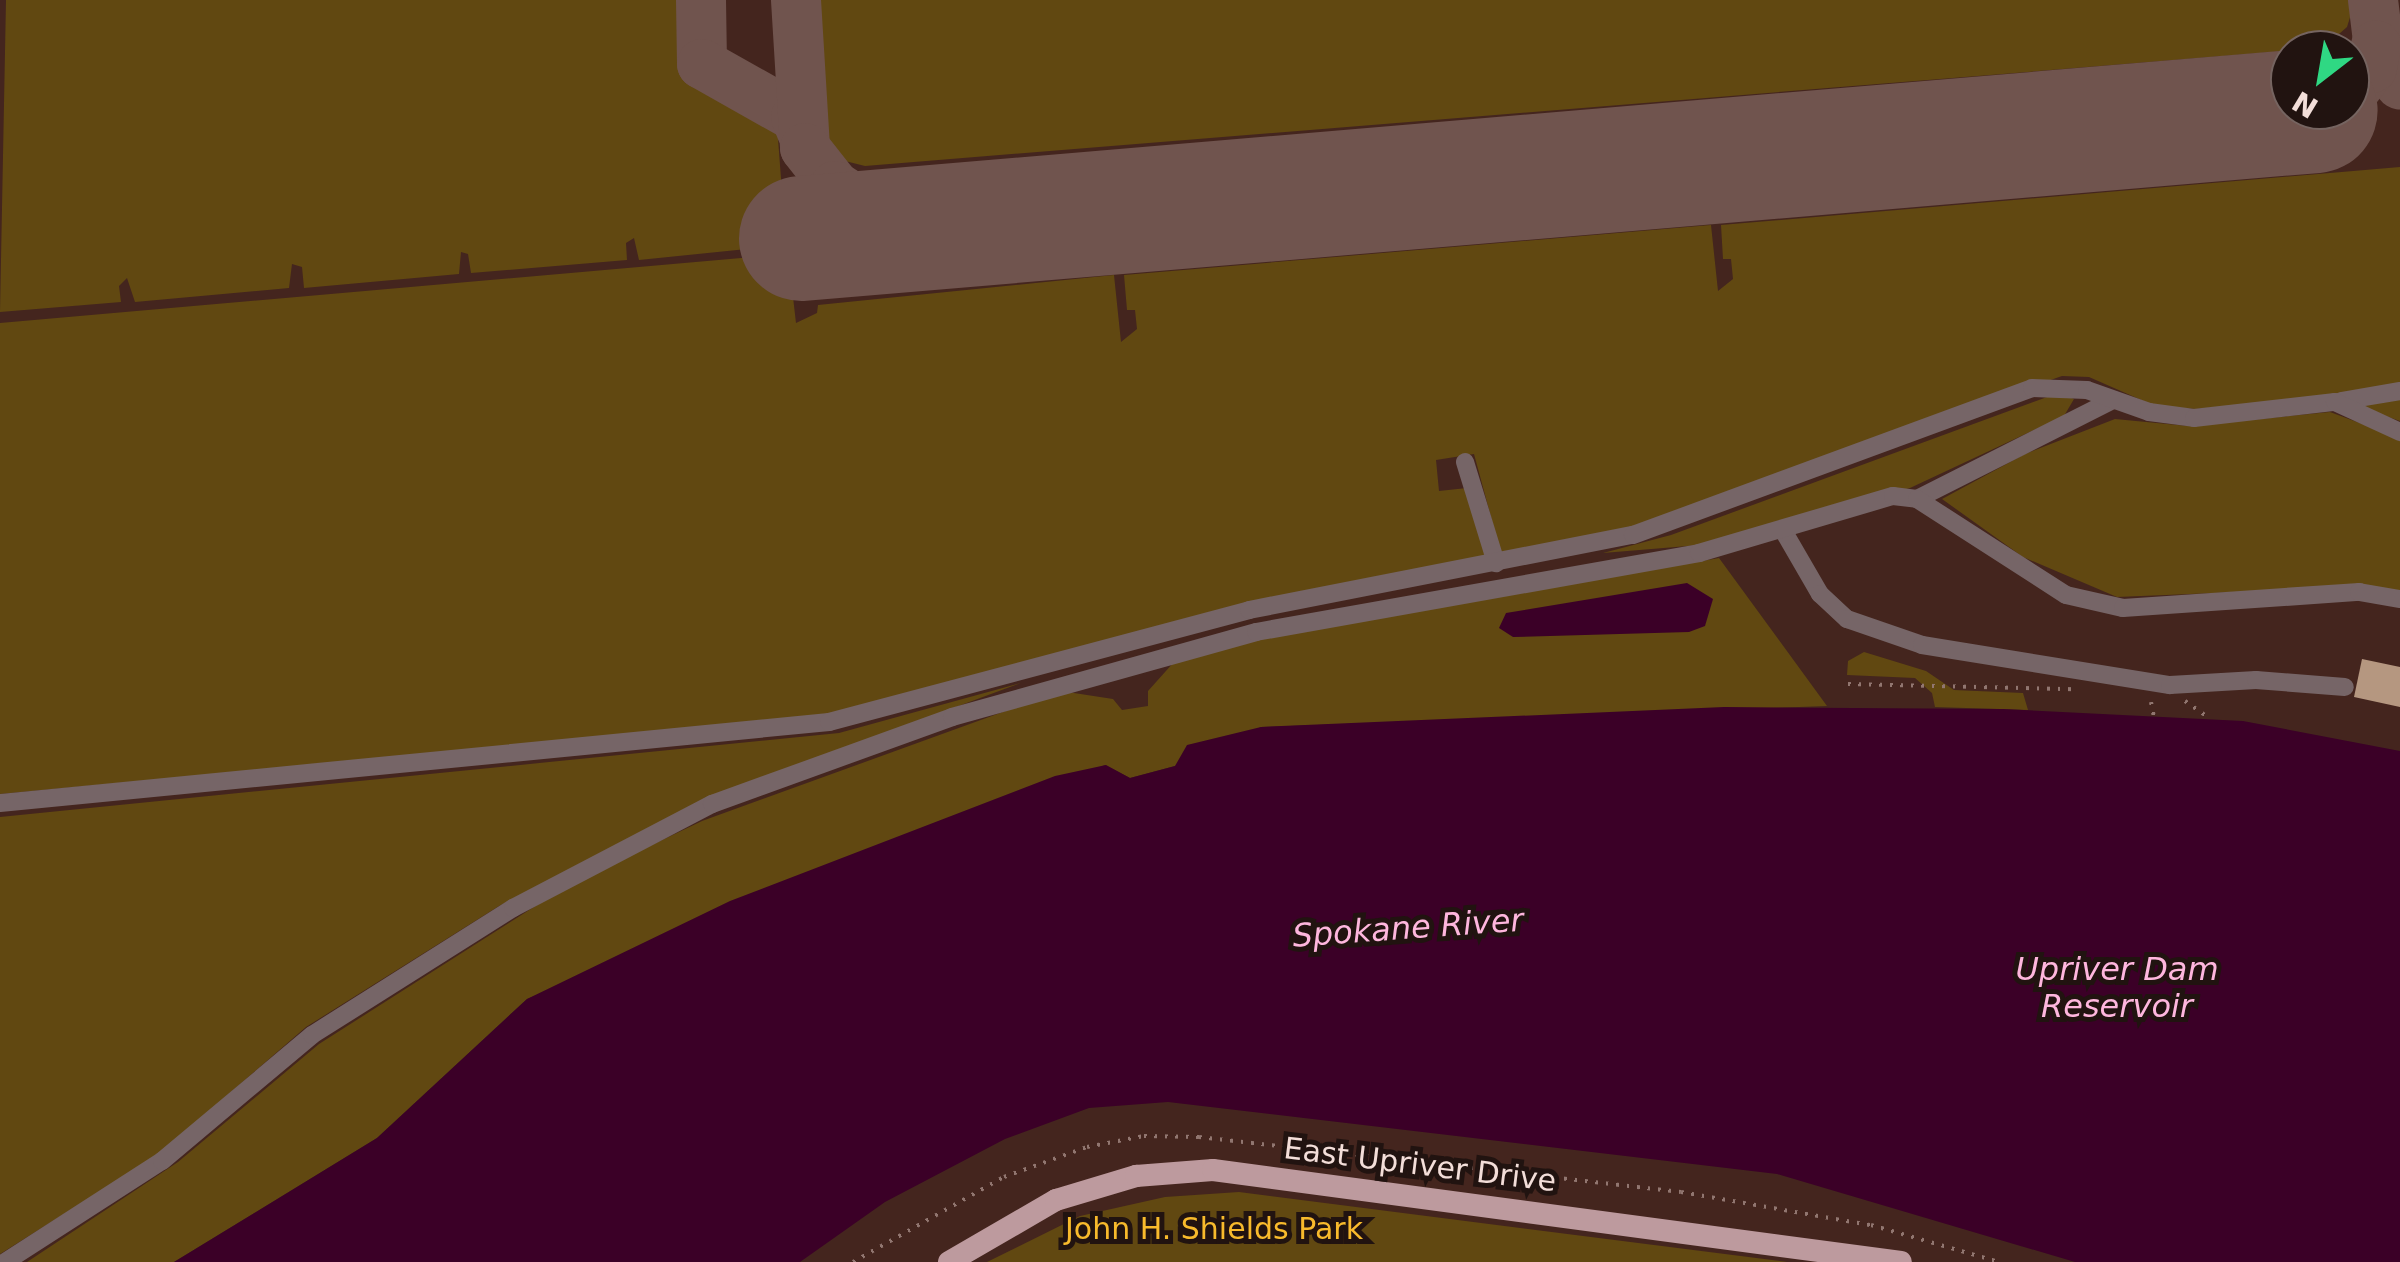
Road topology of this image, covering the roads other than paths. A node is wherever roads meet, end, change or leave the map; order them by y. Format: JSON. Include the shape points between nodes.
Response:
{"nodes":[{"id":1,"x":2400,"y":391,"type":"edge"},
{"id":2,"x":2113,"y":400,"type":"junction"},
{"id":3,"x":2336,"y":402,"type":"junction"},
{"id":4,"x":2400,"y":432,"type":"edge"},
{"id":5,"x":1465,"y":462,"type":"dead end"},
{"id":6,"x":1918,"y":499,"type":"junction"},
{"id":7,"x":1784,"y":532,"type":"junction"},
{"id":8,"x":1496,"y":563,"type":"junction"},
{"id":9,"x":2400,"y":599,"type":"edge"},
{"id":10,"x":2345,"y":687,"type":"dead end"},
{"id":11,"x":0,"y":803,"type":"edge"},
{"id":12,"x":5,"y":1262,"type":"edge"},
{"id":13,"x":950,"y":1262,"type":"edge"},
{"id":14,"x":1901,"y":1262,"type":"edge"}],
"edges":[{"from":1,"to":3,"type":"lane"},
{"from":2,"to":3,"type":"lane","via":[[2194,418]]},
{"from":2,"to":6,"type":"lane"},
{"from":2,"to":8,"type":"lane","via":[[2058,385],[2032,388],[1695,516]]},
{"from":3,"to":4,"type":"lane"},
{"from":5,"to":8,"type":"lane"},
{"from":6,"to":7,"type":"lane","via":[[1893,496]]},
{"from":6,"to":9,"type":"lane","via":[[2007,563],[2066,595],[2123,608],[2359,592]]},
{"from":7,"to":10,"type":"lane","via":[[1820,594],[1847,619],[1922,645],[2154,684]]},
{"from":7,"to":12,"type":"lane","via":[[1256,632],[952,717],[712,804],[514,908],[312,1036],[162,1161]]},
{"from":8,"to":11,"type":"lane","via":[[1249,610],[829,722]]},
{"from":13,"to":14,"type":"main road","name":"East Upriver Drive","via":[[1056,1200],[1136,1176],[1212,1170]]}]}
